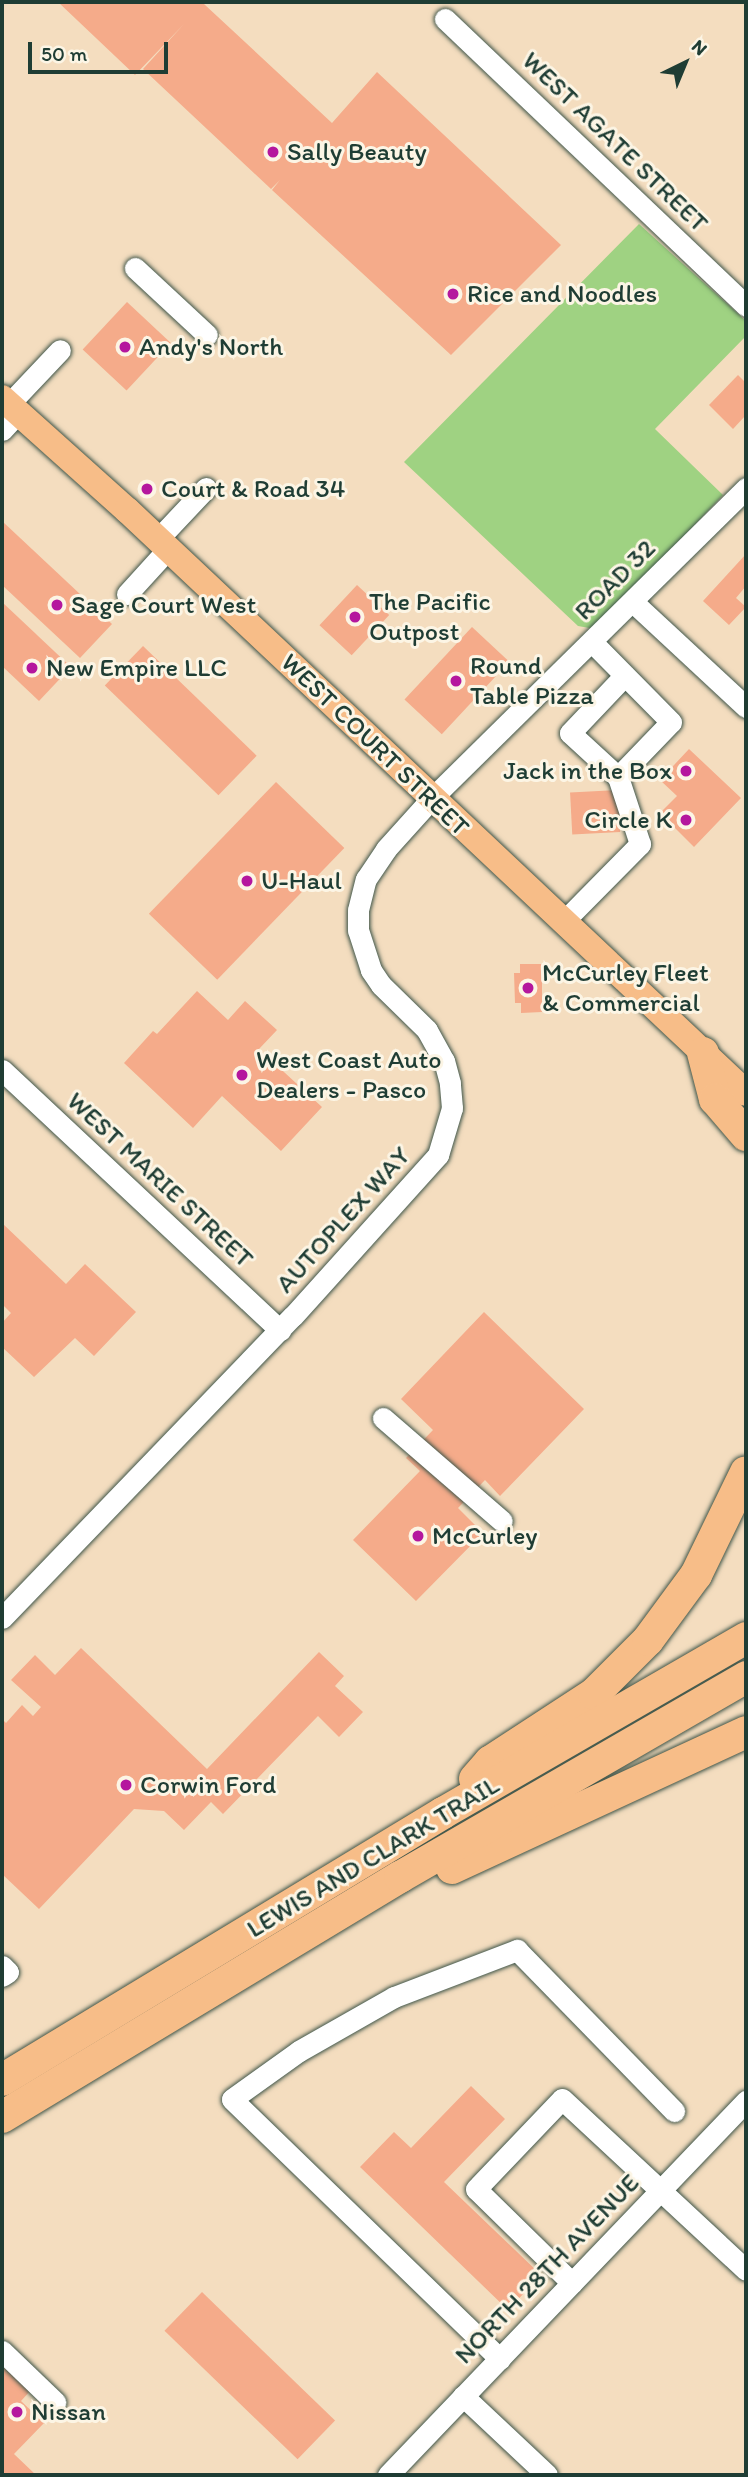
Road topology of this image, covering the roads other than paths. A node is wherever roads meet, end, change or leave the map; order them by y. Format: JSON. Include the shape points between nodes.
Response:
{"nodes":[{"id":1,"x":444,"y":19,"type":"dead end"},
{"id":2,"x":135,"y":268,"type":"dead end"},
{"id":3,"x":746,"y":306,"type":"edge"},
{"id":4,"x":207,"y":335,"type":"dead end"},
{"id":5,"x":60,"y":350,"type":"dead end"},
{"id":6,"x":8,"y":411,"type":"edge"},
{"id":7,"x":206,"y":488,"type":"dead end"},
{"id":8,"x":742,"y":501,"type":"edge"},
{"id":9,"x":163,"y":544,"type":"junction"},
{"id":10,"x":127,"y":594,"type":"dead end"},
{"id":11,"x":634,"y":603,"type":"junction"},
{"id":12,"x":592,"y":642,"type":"junction"},
{"id":13,"x":624,"y":676,"type":"junction"},
{"id":14,"x":746,"y":707,"type":"edge"},
{"id":15,"x":618,"y":777,"type":"junction"},
{"id":16,"x":432,"y":799,"type":"junction"},
{"id":17,"x":565,"y":920,"type":"junction"},
{"id":18,"x":704,"y":1054,"type":"junction"},
{"id":19,"x":2,"y":1070,"type":"edge"},
{"id":20,"x":746,"y":1093,"type":"edge"},
{"id":21,"x":746,"y":1135,"type":"edge"},
{"id":22,"x":280,"y":1330,"type":"junction"},
{"id":23,"x":383,"y":1418,"type":"dead end"},
{"id":24,"x":746,"y":1472,"type":"edge"},
{"id":25,"x":502,"y":1521,"type":"dead end"},
{"id":26,"x":2,"y":1618,"type":"edge"},
{"id":27,"x":746,"y":1638,"type":"edge"},
{"id":28,"x":746,"y":1677,"type":"edge"},
{"id":29,"x":746,"y":1732,"type":"edge"},
{"id":30,"x":443,"y":1813,"type":"junction"},
{"id":31,"x":400,"y":1877,"type":"junction"},
{"id":32,"x":2,"y":2080,"type":"edge"},
{"id":33,"x":746,"y":2101,"type":"edge"},
{"id":34,"x":674,"y":2111,"type":"dead end"},
{"id":35,"x":2,"y":2117,"type":"edge"},
{"id":36,"x":661,"y":2190,"type":"junction"},
{"id":37,"x":746,"y":2270,"type":"edge"},
{"id":38,"x":572,"y":2283,"type":"junction"},
{"id":39,"x":2,"y":2351,"type":"edge"},
{"id":40,"x":500,"y":2359,"type":"junction"},
{"id":41,"x":463,"y":2396,"type":"junction"},
{"id":42,"x":55,"y":2402,"type":"dead end"},
{"id":43,"x":389,"y":2475,"type":"edge"},
{"id":44,"x":547,"y":2475,"type":"edge"}],
"edges":[{"from":1,"to":3,"type":"street","name":"WEST AGATE STREET"},
{"from":2,"to":4,"type":"street"},
{"from":5,"to":6,"type":"street"},
{"from":6,"to":9,"type":"main road","name":"WEST COURT STREET"},
{"from":7,"to":9,"type":"street"},
{"from":8,"to":11,"type":"street","name":"ROAD 32"},
{"from":9,"to":10,"type":"street"},
{"from":9,"to":16,"type":"main road","name":"WEST COURT STREET"},
{"from":11,"to":12,"type":"street","name":"ROAD 32"},
{"from":11,"to":14,"type":"street"},
{"from":12,"to":13,"type":"street"},
{"from":12,"to":16,"type":"street","name":"ROAD 32"},
{"from":13,"to":15,"type":"street","via":[[671,722]]},
{"from":13,"to":15,"type":"street","via":[[570,733]]},
{"from":15,"to":17,"type":"street","via":[[640,844]]},
{"from":16,"to":17,"type":"main road","name":"WEST COURT STREET"},
{"from":16,"to":22,"type":"street","name":"AUTOPLEX WAY","via":[[386,849],[366,879],[358,930],[371,970],[427,1030],[444,1061],[452,1108],[447,1132],[429,1168]]},
{"from":17,"to":18,"type":"main road","name":"WEST COURT STREET"},
{"from":18,"to":20,"type":"main road","name":"WEST COURT STREET"},
{"from":18,"to":21,"type":"highway","via":[[715,1099]]},
{"from":19,"to":22,"type":"street","name":"WEST MARIE STREET"},
{"from":22,"to":26,"type":"street","name":"AUTOPLEX WAY"},
{"from":23,"to":25,"type":"street"},
{"from":24,"to":30,"type":"highway","via":[[696,1575],[648,1640],[594,1693],[490,1762]]},
{"from":27,"to":30,"type":"highway","name":"LEWIS AND CLARK TRAIL"},
{"from":28,"to":31,"type":"highway","name":"LEWIS AND CLARK TRAIL"},
{"from":29,"to":31,"type":"highway","via":[[448,1870]]},
{"from":30,"to":32,"type":"highway","name":"LEWIS AND CLARK TRAIL"},
{"from":31,"to":35,"type":"highway","name":"LEWIS AND CLARK TRAIL"},
{"from":33,"to":36,"type":"street","name":"NORTH 28TH AVENUE"},
{"from":34,"to":40,"type":"street","via":[[517,1950],[394,1997],[299,2051],[232,2099]]},
{"from":36,"to":37,"type":"street"},
{"from":36,"to":38,"type":"street","name":"NORTH 28TH AVENUE"},
{"from":36,"to":38,"type":"street","via":[[562,2099],[476,2189]]},
{"from":38,"to":40,"type":"street","name":"NORTH 28TH AVENUE"},
{"from":39,"to":42,"type":"street"},
{"from":40,"to":41,"type":"street","name":"NORTH 28TH AVENUE"},
{"from":41,"to":43,"type":"street","name":"NORTH 28TH AVENUE"},
{"from":41,"to":44,"type":"street"}]}
